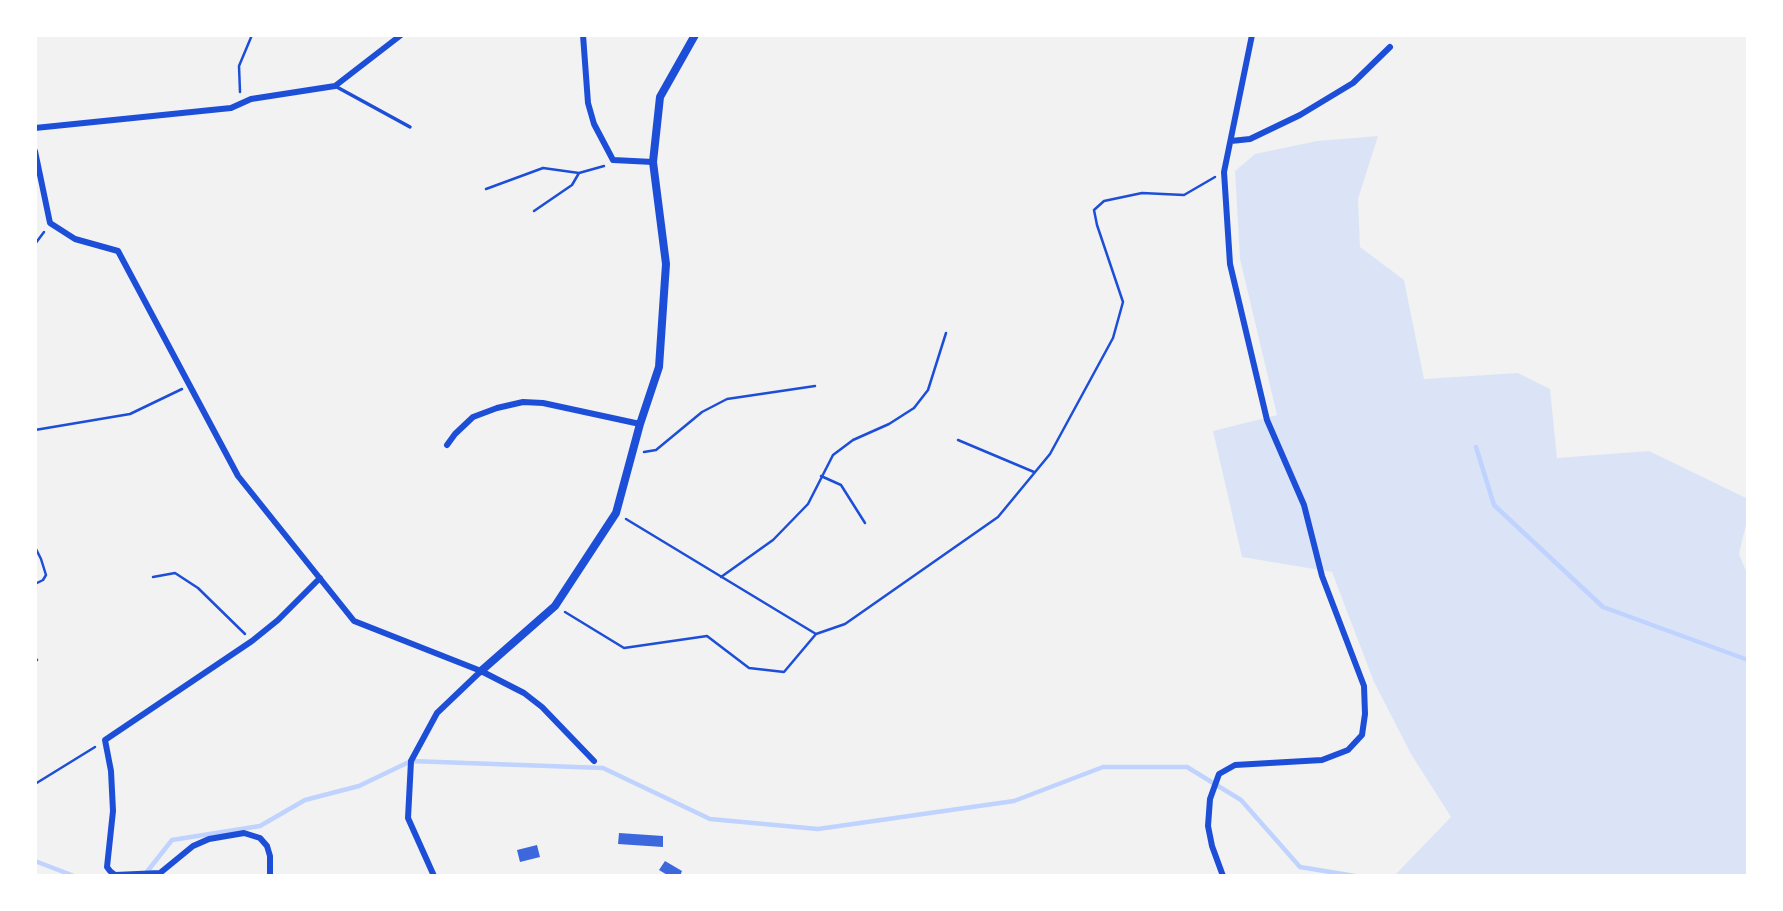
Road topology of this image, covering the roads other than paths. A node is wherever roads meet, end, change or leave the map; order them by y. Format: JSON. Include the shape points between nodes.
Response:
{"nodes":[{"id":1,"x":401,"y":35,"type":"edge"},
{"id":2,"x":583,"y":35,"type":"edge"},
{"id":3,"x":695,"y":35,"type":"edge"},
{"id":4,"x":1252,"y":35,"type":"edge"},
{"id":5,"x":1390,"y":47,"type":"dead end"},
{"id":6,"x":335,"y":86,"type":"junction"},
{"id":7,"x":410,"y":127,"type":"dead end"},
{"id":8,"x":35,"y":128,"type":"edge"},
{"id":9,"x":1231,"y":141,"type":"junction"},
{"id":10,"x":35,"y":151,"type":"edge"},
{"id":11,"x":653,"y":162,"type":"junction"},
{"id":12,"x":640,"y":424,"type":"junction"},
{"id":13,"x":447,"y":445,"type":"dead end"},
{"id":14,"x":320,"y":578,"type":"junction"},
{"id":15,"x":481,"y":671,"type":"junction"},
{"id":16,"x":594,"y":761,"type":"dead end"},
{"id":17,"x":270,"y":876,"type":"edge"},
{"id":18,"x":435,"y":876,"type":"edge"},
{"id":19,"x":1223,"y":876,"type":"edge"}],
"edges":[{"from":1,"to":6,"type":"street"},
{"from":2,"to":11,"type":"street","via":[[588,103],[613,160]]},
{"from":3,"to":11,"type":"street","via":[[660,97]]},
{"from":4,"to":9,"type":"street"},
{"from":5,"to":9,"type":"street","via":[[1353,83],[1300,115],[1250,139]]},
{"from":6,"to":7,"type":"lane"},
{"from":6,"to":8,"type":"street","via":[[251,99],[231,108]]},
{"from":9,"to":19,"type":"street","via":[[1224,172],[1230,264],[1266,418],[1304,505],[1322,576],[1364,686],[1365,714],[1362,735],[1348,750],[1322,760],[1235,765],[1219,774],[1210,799],[1208,826]]},
{"from":10,"to":14,"type":"street","via":[[50,223],[75,239],[118,251],[238,476]]},
{"from":11,"to":12,"type":"street","via":[[666,264],[659,367]]},
{"from":12,"to":13,"type":"street","via":[[523,402],[473,418]]},
{"from":12,"to":15,"type":"street","via":[[616,513],[555,606]]},
{"from":14,"to":15,"type":"street","via":[[354,621]]},
{"from":14,"to":17,"type":"street","via":[[252,641],[105,740],[113,811],[110,871],[115,875],[160,873],[193,846],[244,833],[260,838],[267,846]]},
{"from":15,"to":16,"type":"street","via":[[542,707]]},
{"from":15,"to":18,"type":"street","via":[[437,713],[411,761],[408,818]]}]}
